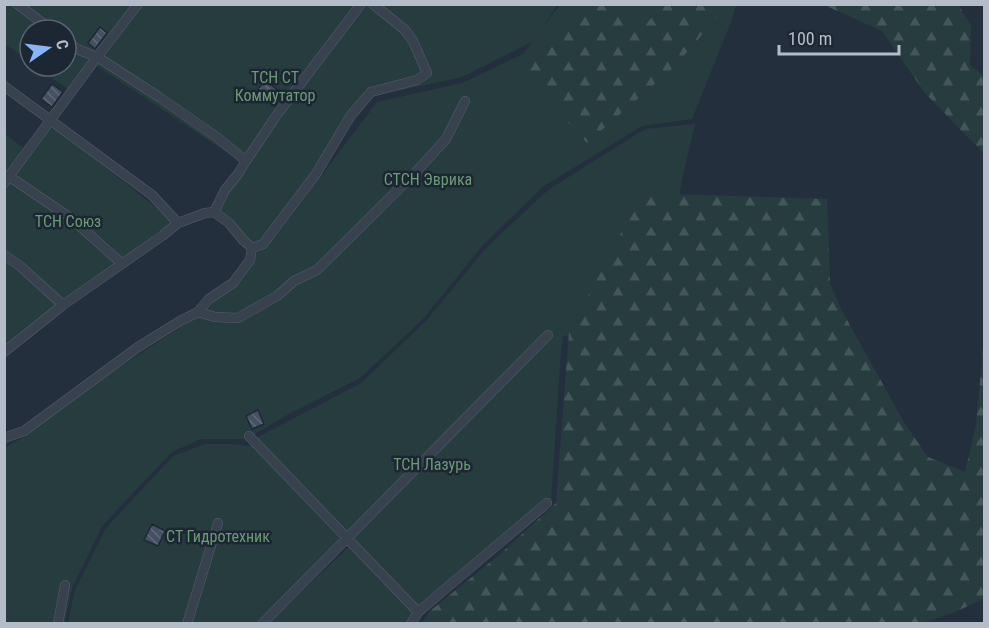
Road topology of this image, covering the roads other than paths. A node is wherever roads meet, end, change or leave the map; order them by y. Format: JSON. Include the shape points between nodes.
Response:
{"nodes":[{"id":1,"x":16,"y":4,"type":"edge"},
{"id":2,"x":138,"y":4,"type":"edge"},
{"id":3,"x":361,"y":4,"type":"edge"},
{"id":4,"x":373,"y":4,"type":"edge"},
{"id":5,"x":35,"y":18,"type":"edge"},
{"id":6,"x":78,"y":49,"type":"edge"},
{"id":7,"x":97,"y":57,"type":"junction"},
{"id":8,"x":4,"y":86,"type":"edge"},
{"id":9,"x":465,"y":101,"type":"dead end"},
{"id":10,"x":50,"y":121,"type":"junction"},
{"id":11,"x":246,"y":161,"type":"junction"},
{"id":12,"x":6,"y":178,"type":"edge"},
{"id":13,"x":214,"y":212,"type":"junction"},
{"id":14,"x":178,"y":223,"type":"junction"},
{"id":15,"x":252,"y":248,"type":"junction"},
{"id":16,"x":4,"y":255,"type":"edge"},
{"id":17,"x":121,"y":263,"type":"junction"},
{"id":18,"x":63,"y":305,"type":"junction"},
{"id":19,"x":198,"y":312,"type":"junction"},
{"id":20,"x":548,"y":335,"type":"dead end"},
{"id":21,"x":5,"y":350,"type":"edge"},
{"id":22,"x":249,"y":436,"type":"dead end"},
{"id":23,"x":4,"y":438,"type":"edge"},
{"id":24,"x":547,"y":503,"type":"dead end"},
{"id":25,"x":218,"y":523,"type":"dead end"},
{"id":26,"x":346,"y":537,"type":"junction"},
{"id":27,"x":65,"y":585,"type":"dead end"},
{"id":28,"x":418,"y":612,"type":"junction"},
{"id":29,"x":58,"y":624,"type":"edge"},
{"id":30,"x":187,"y":624,"type":"edge"},
{"id":31,"x":262,"y":624,"type":"edge"},
{"id":32,"x":411,"y":624,"type":"edge"}],
"edges":[{"from":1,"to":5,"type":"street"},
{"from":2,"to":7,"type":"street"},
{"from":3,"to":11,"type":"street"},
{"from":4,"to":15,"type":"street","via":[[405,30],[427,74],[371,92],[351,115],[316,174],[281,221],[263,244]]},
{"from":6,"to":7,"type":"street"},
{"from":7,"to":10,"type":"street"},
{"from":7,"to":11,"type":"street"},
{"from":8,"to":10,"type":"street"},
{"from":9,"to":19,"type":"street","via":[[446,139],[317,270],[238,318]]},
{"from":10,"to":12,"type":"street"},
{"from":10,"to":14,"type":"street","via":[[152,195]]},
{"from":11,"to":13,"type":"street"},
{"from":12,"to":17,"type":"street","via":[[72,219]]},
{"from":13,"to":14,"type":"street"},
{"from":13,"to":15,"type":"street","via":[[229,222]]},
{"from":14,"to":17,"type":"street"},
{"from":15,"to":19,"type":"street","via":[[250,260],[233,283],[208,299]]},
{"from":16,"to":18,"type":"street"},
{"from":17,"to":18,"type":"street"},
{"from":18,"to":21,"type":"street"},
{"from":19,"to":23,"type":"street","via":[[138,347],[24,431]]},
{"from":20,"to":26,"type":"street"},
{"from":22,"to":26,"type":"street"},
{"from":24,"to":28,"type":"street"},
{"from":25,"to":30,"type":"street"},
{"from":26,"to":28,"type":"street"},
{"from":26,"to":31,"type":"street"},
{"from":27,"to":29,"type":"street"},
{"from":28,"to":32,"type":"street"}]}
